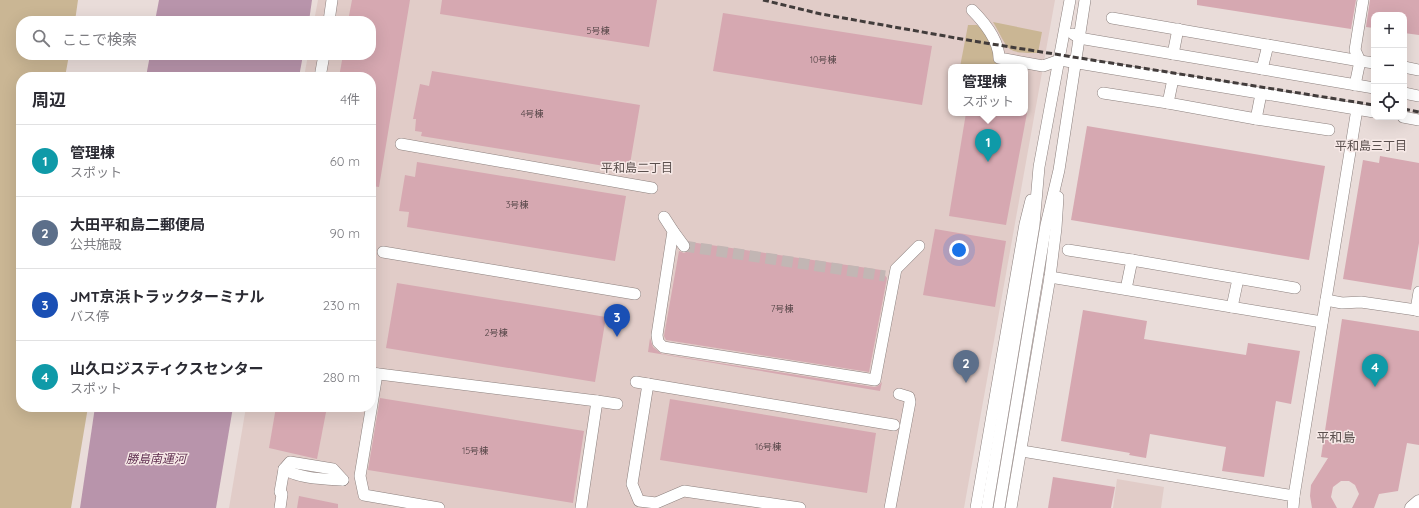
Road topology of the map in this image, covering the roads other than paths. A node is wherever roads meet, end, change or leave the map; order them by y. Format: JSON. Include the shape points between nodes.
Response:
{"nodes":[{"id":1,"x":332,"y":0,"type":"edge"},
{"id":2,"x":1070,"y":0,"type":"edge"},
{"id":3,"x":1085,"y":0,"type":"edge"},
{"id":4,"x":1363,"y":0,"type":"edge"},
{"id":5,"x":972,"y":10,"type":"dead end"},
{"id":6,"x":330,"y":16,"type":"edge"},
{"id":7,"x":1112,"y":18,"type":"dead end"},
{"id":8,"x":1065,"y":28,"type":"junction"},
{"id":9,"x":1178,"y":29,"type":"junction"},
{"id":10,"x":1079,"y":38,"type":"junction"},
{"id":11,"x":1268,"y":45,"type":"junction"},
{"id":12,"x":1172,"y":54,"type":"junction"},
{"id":13,"x":323,"y":60,"type":"edge"},
{"id":14,"x":1060,"y":60,"type":"junction"},
{"id":15,"x":1360,"y":60,"type":"junction"},
{"id":16,"x":1371,"y":62,"type":"edge"},
{"id":17,"x":999,"y":63,"type":"edge"},
{"id":18,"x":1075,"y":63,"type":"junction"},
{"id":19,"x":1014,"y":64,"type":"edge"},
{"id":20,"x":1028,"y":65,"type":"edge"},
{"id":21,"x":1407,"y":68,"type":"edge"},
{"id":22,"x":1262,"y":69,"type":"junction"},
{"id":23,"x":1419,"y":70,"type":"edge"},
{"id":24,"x":321,"y":72,"type":"edge"},
{"id":25,"x":1173,"y":79,"type":"junction"},
{"id":26,"x":1355,"y":85,"type":"junction"},
{"id":27,"x":1371,"y":88,"type":"edge"},
{"id":28,"x":1103,"y":94,"type":"dead end"},
{"id":29,"x":1261,"y":94,"type":"junction"},
{"id":30,"x":1407,"y":94,"type":"edge"},
{"id":31,"x":1419,"y":96,"type":"edge"},
{"id":32,"x":1168,"y":103,"type":"junction"},
{"id":33,"x":1357,"y":109,"type":"junction"},
{"id":34,"x":1371,"y":111,"type":"edge"},
{"id":35,"x":1256,"y":118,"type":"junction"},
{"id":36,"x":1407,"y":118,"type":"edge"},
{"id":37,"x":1419,"y":120,"type":"edge"},
{"id":38,"x":1329,"y":130,"type":"dead end"},
{"id":39,"x":401,"y":144,"type":"dead end"},
{"id":40,"x":1039,"y":167,"type":"junction"},
{"id":41,"x":1059,"y":170,"type":"junction"},
{"id":42,"x":652,"y":188,"type":"dead end"},
{"id":43,"x":664,"y":217,"type":"dead end"},
{"id":44,"x":673,"y":231,"type":"junction"},
{"id":45,"x":684,"y":246,"type":"dead end"},
{"id":46,"x":919,"y":246,"type":"dead end"},
{"id":47,"x":1068,"y":250,"type":"dead end"},
{"id":48,"x":383,"y":252,"type":"dead end"},
{"id":49,"x":1132,"y":260,"type":"junction"},
{"id":50,"x":896,"y":269,"type":"junction"},
{"id":51,"x":885,"y":276,"type":"tunnel mouth"},
{"id":52,"x":1050,"y":277,"type":"junction"},
{"id":53,"x":1238,"y":279,"type":"junction"},
{"id":54,"x":1295,"y":288,"type":"dead end"},
{"id":55,"x":1126,"y":289,"type":"junction"},
{"id":56,"x":1419,"y":292,"type":"edge"},
{"id":57,"x":635,"y":294,"type":"dead end"},
{"id":58,"x":1326,"y":300,"type":"junction"},
{"id":59,"x":1232,"y":307,"type":"junction"},
{"id":60,"x":1417,"y":311,"type":"edge"},
{"id":61,"x":1322,"y":322,"type":"junction"},
{"id":62,"x":376,"y":373,"type":"edge"},
{"id":63,"x":636,"y":382,"type":"dead end"},
{"id":64,"x":648,"y":384,"type":"junction"},
{"id":65,"x":899,"y":394,"type":"dead end"},
{"id":66,"x":598,"y":401,"type":"junction"},
{"id":67,"x":617,"y":404,"type":"dead end"},
{"id":68,"x":369,"y":412,"type":"edge"},
{"id":69,"x":894,"y":425,"type":"dead end"},
{"id":70,"x":1022,"y":451,"type":"junction"},
{"id":71,"x":284,"y":469,"type":"dead end"},
{"id":72,"x":1294,"y":496,"type":"junction"},
{"id":73,"x":1419,"y":502,"type":"edge"},
{"id":74,"x":280,"y":508,"type":"edge"},
{"id":75,"x":439,"y":508,"type":"edge"},
{"id":76,"x":581,"y":508,"type":"edge"},
{"id":77,"x":800,"y":508,"type":"edge"},
{"id":78,"x":890,"y":508,"type":"edge"},
{"id":79,"x":976,"y":508,"type":"edge"},
{"id":80,"x":987,"y":508,"type":"edge"},
{"id":81,"x":999,"y":508,"type":"edge"},
{"id":82,"x":1011,"y":508,"type":"edge"},
{"id":83,"x":1293,"y":508,"type":"edge"},
{"id":84,"x":1412,"y":508,"type":"edge"}],
"edges":[{"from":1,"to":6,"type":"street"},
{"from":2,"to":8,"type":"street"},
{"from":3,"to":10,"type":"street"},
{"from":4,"to":15,"type":"street","via":[[1355,50]]},
{"from":5,"to":17,"type":"street","via":[[984,21],[999,49]]},
{"from":7,"to":9,"type":"street"},
{"from":8,"to":10,"type":"street"},
{"from":8,"to":14,"type":"street"},
{"from":9,"to":11,"type":"street"},
{"from":9,"to":12,"type":"street"},
{"from":10,"to":12,"type":"street"},
{"from":10,"to":18,"type":"street"},
{"from":11,"to":15,"type":"street"},
{"from":11,"to":22,"type":"street"},
{"from":12,"to":22,"type":"street"},
{"from":13,"to":24,"type":"street"},
{"from":14,"to":18,"type":"street"},
{"from":14,"to":20,"type":"street","via":[[1043,66]]},
{"from":14,"to":40,"type":"street"},
{"from":15,"to":16,"type":"street"},
{"from":15,"to":26,"type":"street"},
{"from":17,"to":19,"type":"street"},
{"from":18,"to":25,"type":"street"},
{"from":18,"to":41,"type":"street"},
{"from":21,"to":23,"type":"street"},
{"from":22,"to":26,"type":"street"},
{"from":25,"to":29,"type":"street"},
{"from":25,"to":32,"type":"street"},
{"from":26,"to":27,"type":"street"},
{"from":28,"to":32,"type":"street"},
{"from":29,"to":33,"type":"street"},
{"from":29,"to":35,"type":"street"},
{"from":30,"to":31,"type":"street"},
{"from":32,"to":35,"type":"street"},
{"from":33,"to":34,"type":"street"},
{"from":33,"to":58,"type":"street"},
{"from":35,"to":38,"type":"street"},
{"from":36,"to":37,"type":"street"},
{"from":39,"to":42,"type":"street"},
{"from":40,"to":79,"type":"street","via":[[1025,224]]},
{"from":40,"to":80,"type":"street","via":[[1034,225]]},
{"from":41,"to":52,"type":"street"},
{"from":41,"to":81,"type":"street","via":[[1046,225]]},
{"from":43,"to":44,"type":"street"},
{"from":44,"to":45,"type":"street"},
{"from":44,"to":50,"type":"street","via":[[657,335],[658,342],[663,347],[875,380]]},
{"from":46,"to":50,"type":"street"},
{"from":47,"to":49,"type":"street"},
{"from":48,"to":57,"type":"street"},
{"from":49,"to":53,"type":"street"},
{"from":49,"to":55,"type":"street"},
{"from":50,"to":51,"type":"street"},
{"from":52,"to":55,"type":"street"},
{"from":52,"to":70,"type":"street"},
{"from":53,"to":54,"type":"street"},
{"from":53,"to":59,"type":"street"},
{"from":55,"to":59,"type":"street"},
{"from":56,"to":60,"type":"street"},
{"from":58,"to":60,"type":"street","via":[[1342,303],[1361,302]]},
{"from":58,"to":61,"type":"street"},
{"from":59,"to":61,"type":"street"},
{"from":61,"to":72,"type":"street"},
{"from":62,"to":66,"type":"street"},
{"from":63,"to":64,"type":"street"},
{"from":64,"to":69,"type":"street"},
{"from":64,"to":77,"type":"street","via":[[632,484],[639,501],[656,503],[684,491]]},
{"from":65,"to":78,"type":"street","via":[[909,396],[910,402]]},
{"from":66,"to":67,"type":"street"},
{"from":66,"to":76,"type":"street"},
{"from":68,"to":75,"type":"street","via":[[360,476],[364,495]]},
{"from":70,"to":72,"type":"street"},
{"from":70,"to":82,"type":"street"},
{"from":71,"to":74,"type":"street"},
{"from":72,"to":83,"type":"street"},
{"from":73,"to":84,"type":"main road"}]}
